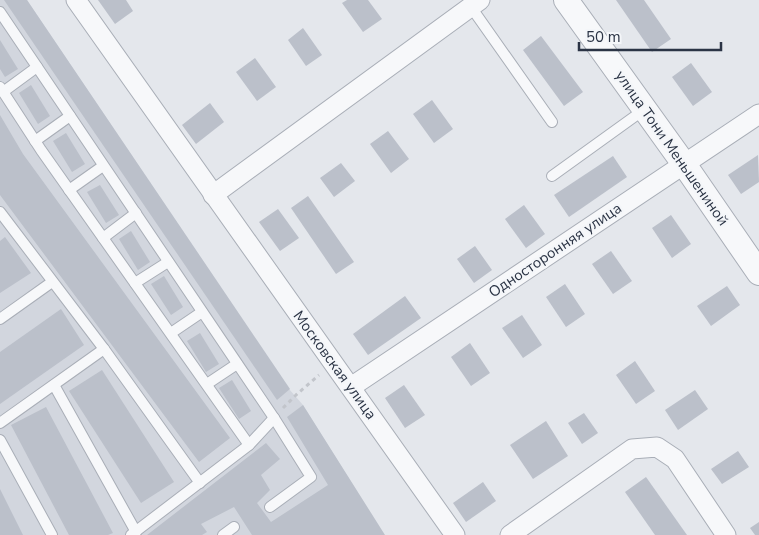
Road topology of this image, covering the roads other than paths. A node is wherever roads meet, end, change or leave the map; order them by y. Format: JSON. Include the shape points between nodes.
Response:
{"nodes":[{"id":1,"x":76,"y":0,"type":"edge"},
{"id":2,"x":566,"y":0,"type":"edge"},
{"id":3,"x":476,"y":3,"type":"edge"},
{"id":4,"x":1,"y":17,"type":"edge"},
{"id":5,"x":37,"y":67,"type":"junction"},
{"id":6,"x":2,"y":89,"type":"edge"},
{"id":7,"x":645,"y":109,"type":"junction"},
{"id":8,"x":759,"y":114,"type":"edge"},
{"id":9,"x":70,"y":116,"type":"junction"},
{"id":10,"x":552,"y":122,"type":"dead end"},
{"id":11,"x":35,"y":141,"type":"junction"},
{"id":12,"x":684,"y":164,"type":"junction"},
{"id":13,"x":104,"y":166,"type":"junction"},
{"id":14,"x":552,"y":176,"type":"dead end"},
{"id":15,"x":69,"y":190,"type":"junction"},
{"id":16,"x":213,"y":195,"type":"junction"},
{"id":17,"x":0,"y":212,"type":"edge"},
{"id":18,"x":136,"y":213,"type":"junction"},
{"id":19,"x":3,"y":223,"type":"edge"},
{"id":20,"x":103,"y":238,"type":"junction"},
{"id":21,"x":168,"y":262,"type":"junction"},
{"id":22,"x":759,"y":273,"type":"edge"},
{"id":23,"x":52,"y":282,"type":"junction"},
{"id":24,"x":135,"y":282,"type":"junction"},
{"id":25,"x":202,"y":312,"type":"junction"},
{"id":26,"x":0,"y":319,"type":"edge"},
{"id":27,"x":171,"y":333,"type":"junction"},
{"id":28,"x":104,"y":349,"type":"junction"},
{"id":29,"x":237,"y":364,"type":"junction"},
{"id":30,"x":207,"y":384,"type":"junction"},
{"id":31,"x":54,"y":385,"type":"junction"},
{"id":32,"x":351,"y":387,"type":"junction"},
{"id":33,"x":274,"y":418,"type":"junction"},
{"id":34,"x":0,"y":423,"type":"edge"},
{"id":35,"x":0,"y":440,"type":"edge"},
{"id":36,"x":249,"y":446,"type":"junction"},
{"id":37,"x":200,"y":483,"type":"junction"},
{"id":38,"x":270,"y":507,"type":"dead end"},
{"id":39,"x":234,"y":527,"type":"dead end"},
{"id":40,"x":133,"y":533,"type":"edge"},
{"id":41,"x":52,"y":535,"type":"edge"},
{"id":42,"x":222,"y":535,"type":"edge"},
{"id":43,"x":456,"y":535,"type":"edge"},
{"id":44,"x":510,"y":535,"type":"edge"},
{"id":45,"x":726,"y":535,"type":"edge"}],
"edges":[{"from":1,"to":16,"type":"street","name":"Московская улица"},
{"from":2,"to":7,"type":"street","name":"улица Тони Меньшениной"},
{"from":3,"to":10,"type":"lane"},
{"from":3,"to":16,"type":"street"},
{"from":4,"to":5,"type":"lane"},
{"from":5,"to":6,"type":"lane"},
{"from":5,"to":9,"type":"lane"},
{"from":6,"to":11,"type":"lane"},
{"from":7,"to":12,"type":"street","name":"улица Тони Меньшениной"},
{"from":7,"to":14,"type":"lane"},
{"from":8,"to":12,"type":"street","name":"Односторонняя улица"},
{"from":9,"to":11,"type":"lane"},
{"from":9,"to":13,"type":"lane"},
{"from":11,"to":15,"type":"lane"},
{"from":12,"to":22,"type":"street","name":"улица Тони Меньшениной"},
{"from":12,"to":32,"type":"street","name":"Односторонняя улица"},
{"from":13,"to":15,"type":"lane"},
{"from":13,"to":18,"type":"lane"},
{"from":15,"to":20,"type":"lane"},
{"from":16,"to":32,"type":"street","name":"Московская улица"},
{"from":17,"to":19,"type":"lane"},
{"from":18,"to":20,"type":"lane"},
{"from":18,"to":21,"type":"lane"},
{"from":19,"to":23,"type":"lane"},
{"from":20,"to":24,"type":"lane"},
{"from":21,"to":24,"type":"lane"},
{"from":21,"to":25,"type":"lane"},
{"from":23,"to":26,"type":"lane"},
{"from":23,"to":28,"type":"lane"},
{"from":24,"to":27,"type":"lane"},
{"from":25,"to":27,"type":"lane"},
{"from":25,"to":29,"type":"lane"},
{"from":27,"to":30,"type":"lane"},
{"from":28,"to":31,"type":"lane"},
{"from":28,"to":37,"type":"lane"},
{"from":29,"to":30,"type":"lane"},
{"from":29,"to":33,"type":"lane"},
{"from":30,"to":36,"type":"lane"},
{"from":31,"to":34,"type":"lane"},
{"from":31,"to":40,"type":"lane"},
{"from":32,"to":43,"type":"street","name":"Московская улица"},
{"from":33,"to":36,"type":"lane"},
{"from":33,"to":38,"type":"lane","via":[[311,477]]},
{"from":35,"to":41,"type":"lane"},
{"from":36,"to":37,"type":"lane"},
{"from":37,"to":40,"type":"lane"},
{"from":39,"to":42,"type":"lane"},
{"from":44,"to":45,"type":"street","via":[[632,449],[657,447],[675,459]]}]}
